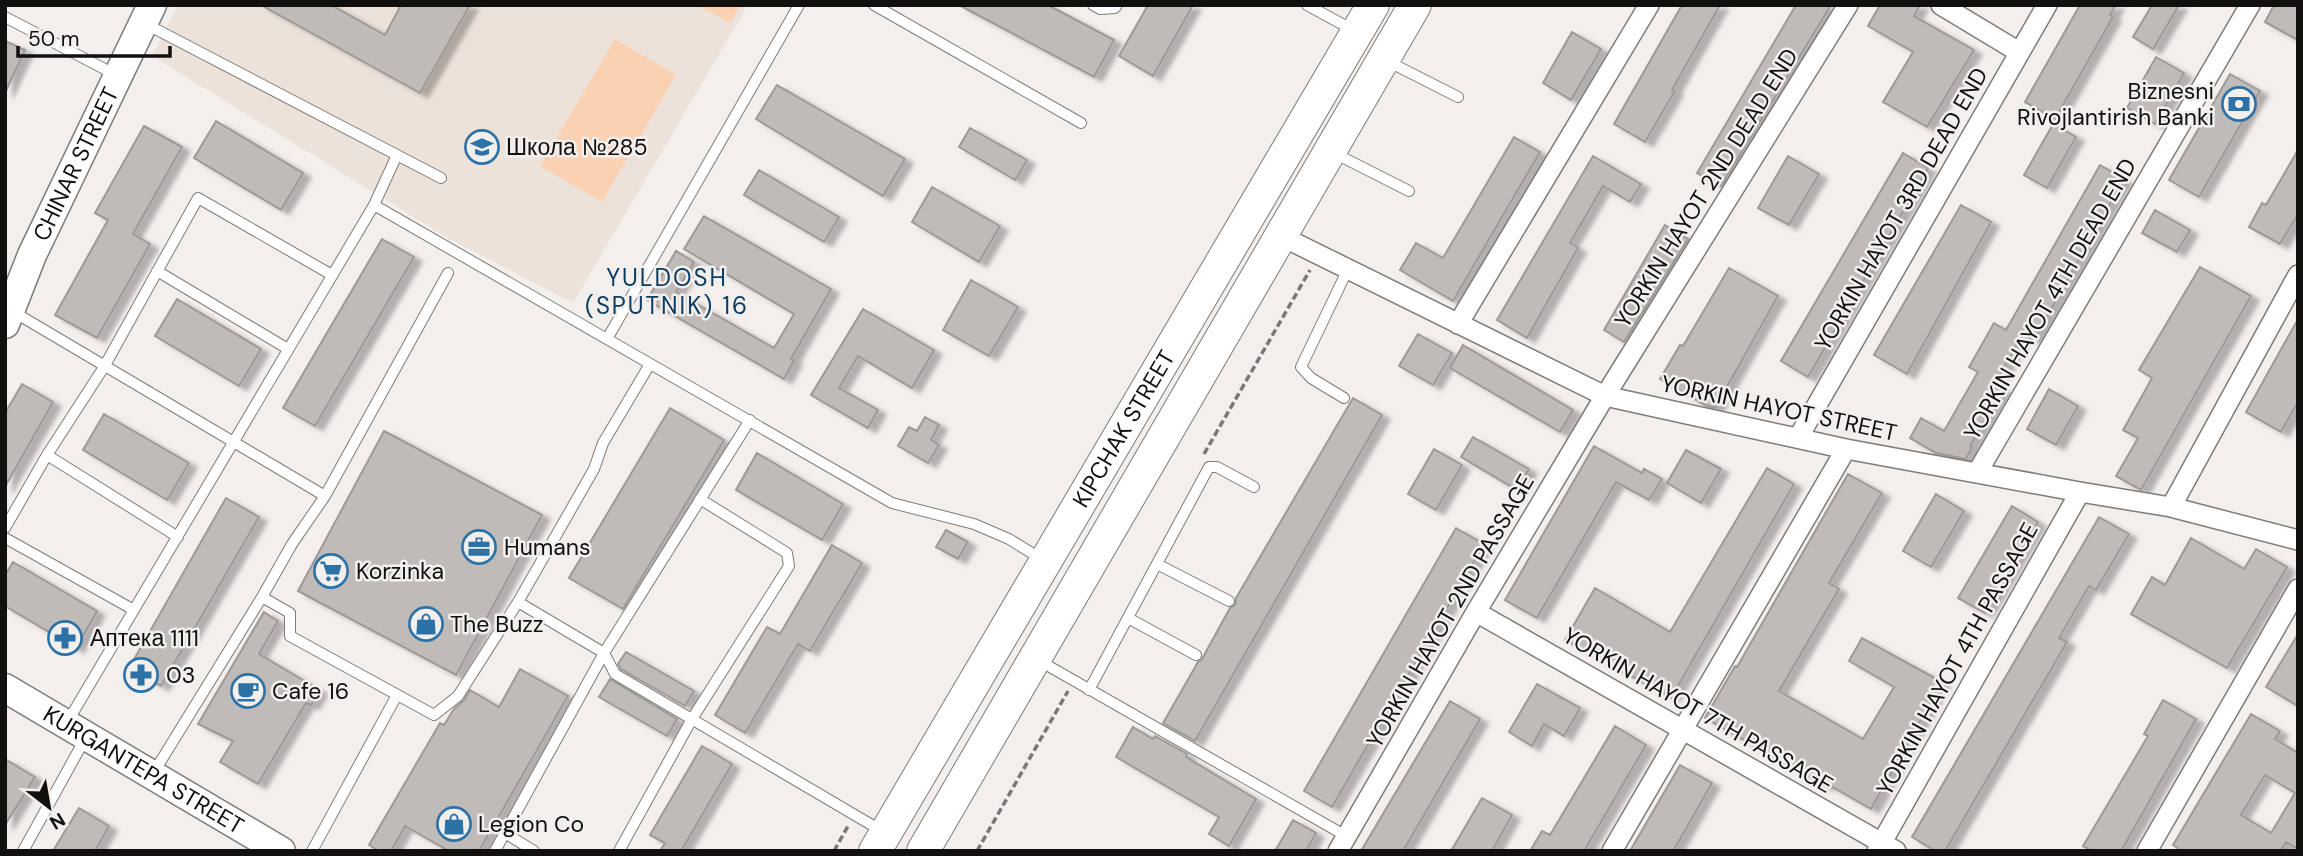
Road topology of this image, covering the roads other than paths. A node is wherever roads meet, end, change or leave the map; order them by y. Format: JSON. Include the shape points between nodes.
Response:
{"nodes":[{"id":1,"x":799,"y":5,"type":"edge"},
{"id":2,"x":874,"y":5,"type":"edge"},
{"id":3,"x":1093,"y":5,"type":"edge"},
{"id":4,"x":1117,"y":5,"type":"edge"},
{"id":5,"x":1307,"y":5,"type":"edge"},
{"id":6,"x":1373,"y":5,"type":"edge"},
{"id":7,"x":1415,"y":5,"type":"edge"},
{"id":8,"x":1649,"y":5,"type":"edge"},
{"id":9,"x":1848,"y":5,"type":"edge"},
{"id":10,"x":1941,"y":5,"type":"edge"},
{"id":11,"x":2047,"y":5,"type":"edge"},
{"id":12,"x":2250,"y":5,"type":"edge"},
{"id":13,"x":148,"y":14,"type":"edge"},
{"id":14,"x":5,"y":17,"type":"edge"},
{"id":15,"x":1357,"y":32,"type":"junction"},
{"id":16,"x":2019,"y":52,"type":"junction"},
{"id":17,"x":1383,"y":60,"type":"junction"},
{"id":18,"x":117,"y":76,"type":"junction"},
{"id":19,"x":1458,"y":97,"type":"dead end"},
{"id":20,"x":1081,"y":123,"type":"dead end"},
{"id":21,"x":1330,"y":151,"type":"junction"},
{"id":22,"x":397,"y":155,"type":"junction"},
{"id":23,"x":441,"y":178,"type":"dead end"},
{"id":24,"x":1409,"y":191,"type":"dead end"},
{"id":25,"x":374,"y":205,"type":"junction"},
{"id":26,"x":1281,"y":236,"type":"junction"},
{"id":27,"x":1348,"y":269,"type":"junction"},
{"id":28,"x":157,"y":271,"type":"junction"},
{"id":29,"x":448,"y":272,"type":"dead end"},
{"id":30,"x":332,"y":275,"type":"junction"},
{"id":31,"x":2298,"y":275,"type":"edge"},
{"id":32,"x":8,"y":317,"type":"edge"},
{"id":33,"x":1458,"y":324,"type":"junction"},
{"id":34,"x":607,"y":339,"type":"junction"},
{"id":35,"x":288,"y":349,"type":"junction"},
{"id":36,"x":650,"y":364,"type":"junction"},
{"id":37,"x":104,"y":367,"type":"junction"},
{"id":38,"x":1605,"y":396,"type":"junction"},
{"id":39,"x":1344,"y":398,"type":"dead end"},
{"id":40,"x":750,"y":420,"type":"junction"},
{"id":41,"x":1798,"y":438,"type":"junction"},
{"id":42,"x":234,"y":443,"type":"junction"},
{"id":43,"x":1846,"y":449,"type":"junction"},
{"id":44,"x":47,"y":455,"type":"junction"},
{"id":45,"x":1977,"y":472,"type":"junction"},
{"id":46,"x":1254,"y":487,"type":"dead end"},
{"id":47,"x":2080,"y":492,"type":"junction"},
{"id":48,"x":325,"y":496,"type":"junction"},
{"id":49,"x":700,"y":499,"type":"junction"},
{"id":50,"x":2171,"y":506,"type":"junction"},
{"id":51,"x":5,"y":528,"type":"edge"},
{"id":52,"x":178,"y":537,"type":"junction"},
{"id":53,"x":5,"y":538,"type":"edge"},
{"id":54,"x":2298,"y":540,"type":"edge"},
{"id":55,"x":1045,"y":561,"type":"junction"},
{"id":56,"x":1157,"y":564,"type":"junction"},
{"id":57,"x":2298,"y":589,"type":"edge"},
{"id":58,"x":262,"y":597,"type":"junction"},
{"id":59,"x":1229,"y":601,"type":"dead end"},
{"id":60,"x":518,"y":602,"type":"junction"},
{"id":61,"x":134,"y":610,"type":"junction"},
{"id":62,"x":1476,"y":611,"type":"junction"},
{"id":63,"x":1128,"y":618,"type":"junction"},
{"id":64,"x":604,"y":653,"type":"junction"},
{"id":65,"x":1196,"y":654,"type":"dead end"},
{"id":66,"x":1035,"y":658,"type":"junction"},
{"id":67,"x":5,"y":688,"type":"edge"},
{"id":68,"x":1089,"y":690,"type":"junction"},
{"id":69,"x":397,"y":695,"type":"junction"},
{"id":70,"x":692,"y":719,"type":"junction"},
{"id":71,"x":1683,"y":729,"type":"junction"},
{"id":72,"x":76,"y":730,"type":"junction"},
{"id":73,"x":152,"y":775,"type":"junction"},
{"id":74,"x":505,"y":833,"type":"junction"},
{"id":75,"x":880,"y":842,"type":"edge"},
{"id":76,"x":1342,"y":844,"type":"edge"},
{"id":77,"x":264,"y":847,"type":"edge"},
{"id":78,"x":1885,"y":848,"type":"edge"},
{"id":79,"x":23,"y":851,"type":"edge"},
{"id":80,"x":312,"y":851,"type":"edge"},
{"id":81,"x":495,"y":851,"type":"edge"},
{"id":82,"x":534,"y":851,"type":"edge"},
{"id":83,"x":619,"y":851,"type":"edge"},
{"id":84,"x":923,"y":851,"type":"edge"},
{"id":85,"x":1612,"y":851,"type":"edge"},
{"id":86,"x":2147,"y":851,"type":"edge"}],
"edges":[{"from":1,"to":34,"type":"lane"},
{"from":2,"to":20,"type":"lane"},
{"from":3,"to":4,"type":"lane","via":[[1100,9]]},
{"from":5,"to":15,"type":"lane"},
{"from":6,"to":15,"type":"main road","name":"KIPCHAK STREET"},
{"from":7,"to":17,"type":"main road","name":"KIPCHAK STREET"},
{"from":8,"to":33,"type":"street"},
{"from":9,"to":38,"type":"street","name":"YORKIN HAYOT 2ND DEAD END"},
{"from":10,"to":16,"type":"street"},
{"from":11,"to":16,"type":"street","name":"YORKIN HAYOT 3RD DEAD END"},
{"from":12,"to":45,"type":"street","name":"YORKIN HAYOT 4TH DEAD END"},
{"from":13,"to":18,"type":"street","name":"CHINAR STREET"},
{"from":13,"to":22,"type":"lane"},
{"from":14,"to":18,"type":"lane"},
{"from":15,"to":55,"type":"main road","name":"KIPCHAK STREET"},
{"from":16,"to":41,"type":"street","name":"YORKIN HAYOT 3RD DEAD END"},
{"from":17,"to":19,"type":"lane"},
{"from":17,"to":21,"type":"main road","name":"KIPCHAK STREET"},
{"from":18,"to":32,"type":"street","name":"CHINAR STREET","via":[[32,255]]},
{"from":21,"to":24,"type":"lane"},
{"from":21,"to":26,"type":"main road","name":"KIPCHAK STREET"},
{"from":22,"to":23,"type":"lane"},
{"from":22,"to":25,"type":"lane"},
{"from":25,"to":30,"type":"lane"},
{"from":25,"to":34,"type":"lane"},
{"from":26,"to":27,"type":"street","name":"YORKIN HAYOT STREET"},
{"from":26,"to":66,"type":"main road","name":"KIPCHAK STREET"},
{"from":27,"to":33,"type":"street","name":"YORKIN HAYOT STREET"},
{"from":27,"to":39,"type":"lane","via":[[1301,367]]},
{"from":28,"to":30,"type":"lane","via":[[198,198]]},
{"from":28,"to":35,"type":"lane"},
{"from":28,"to":37,"type":"lane"},
{"from":29,"to":48,"type":"lane"},
{"from":30,"to":35,"type":"lane"},
{"from":31,"to":50,"type":"street"},
{"from":32,"to":37,"type":"lane"},
{"from":33,"to":38,"type":"street","name":"YORKIN HAYOT STREET"},
{"from":34,"to":36,"type":"lane"},
{"from":35,"to":42,"type":"lane"},
{"from":36,"to":40,"type":"lane"},
{"from":36,"to":60,"type":"lane"},
{"from":37,"to":42,"type":"lane"},
{"from":37,"to":44,"type":"lane"},
{"from":38,"to":41,"type":"street","name":"YORKIN HAYOT STREET"},
{"from":38,"to":62,"type":"street","name":"YORKIN HAYOT 2ND PASSAGE"},
{"from":40,"to":49,"type":"lane"},
{"from":40,"to":55,"type":"lane","via":[[892,503],[974,524]]},
{"from":41,"to":43,"type":"street","name":"YORKIN HAYOT STREET"},
{"from":42,"to":48,"type":"lane"},
{"from":42,"to":52,"type":"lane"},
{"from":43,"to":45,"type":"street","name":"YORKIN HAYOT STREET"},
{"from":43,"to":71,"type":"street"},
{"from":44,"to":51,"type":"lane"},
{"from":44,"to":52,"type":"lane"},
{"from":45,"to":47,"type":"street","name":"YORKIN HAYOT STREET"},
{"from":46,"to":56,"type":"lane","via":[[1209,467]]},
{"from":47,"to":50,"type":"street","name":"YORKIN HAYOT STREET"},
{"from":47,"to":78,"type":"street","name":"YORKIN HAYOT 4TH PASSAGE"},
{"from":48,"to":58,"type":"lane"},
{"from":49,"to":64,"type":"lane"},
{"from":49,"to":70,"type":"lane","via":[[787,553],[789,566]]},
{"from":50,"to":54,"type":"street","name":"YORKIN HAYOT STREET"},
{"from":52,"to":61,"type":"lane"},
{"from":53,"to":61,"type":"lane"},
{"from":55,"to":75,"type":"main road","name":"KIPCHAK STREET"},
{"from":56,"to":59,"type":"lane"},
{"from":56,"to":63,"type":"lane"},
{"from":57,"to":86,"type":"street"},
{"from":58,"to":69,"type":"lane","via":[[290,612],[290,636]]},
{"from":58,"to":73,"type":"lane"},
{"from":60,"to":64,"type":"lane"},
{"from":60,"to":69,"type":"lane","via":[[458,696],[434,715]]},
{"from":61,"to":72,"type":"lane"},
{"from":62,"to":71,"type":"street","name":"YORKIN HAYOT 7TH PASSAGE"},
{"from":62,"to":76,"type":"street","name":"YORKIN HAYOT 2ND PASSAGE"},
{"from":63,"to":65,"type":"lane"},
{"from":63,"to":68,"type":"lane"},
{"from":64,"to":70,"type":"lane","via":[[615,674]]},
{"from":64,"to":74,"type":"lane"},
{"from":66,"to":68,"type":"lane"},
{"from":66,"to":84,"type":"main road","name":"KIPCHAK STREET"},
{"from":67,"to":72,"type":"street","name":"KURGANTEPA STREET"},
{"from":68,"to":76,"type":"lane"},
{"from":69,"to":80,"type":"lane"},
{"from":70,"to":75,"type":"lane","via":[[854,815]]},
{"from":70,"to":83,"type":"lane"},
{"from":71,"to":78,"type":"street","name":"YORKIN HAYOT 7TH PASSAGE"},
{"from":71,"to":85,"type":"street"},
{"from":72,"to":73,"type":"street","name":"KURGANTEPA STREET"},
{"from":72,"to":79,"type":"lane"},
{"from":73,"to":77,"type":"street","name":"KURGANTEPA STREET"},
{"from":74,"to":81,"type":"lane"},
{"from":74,"to":82,"type":"lane"}]}
